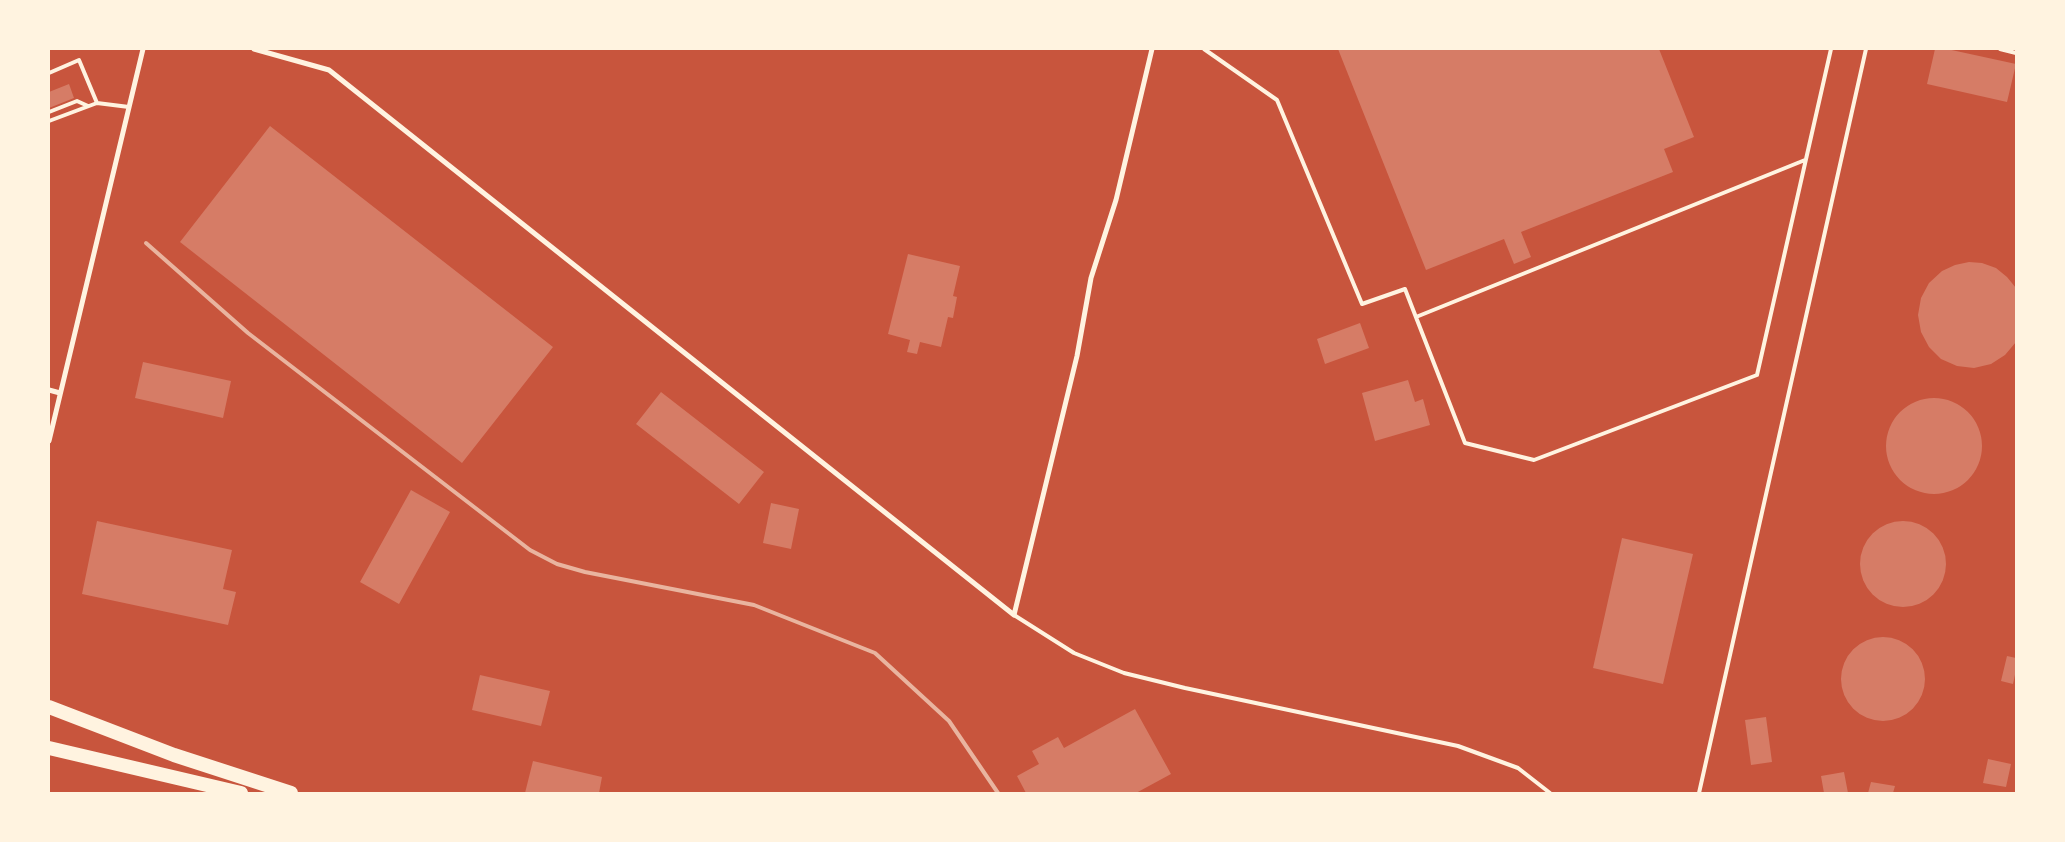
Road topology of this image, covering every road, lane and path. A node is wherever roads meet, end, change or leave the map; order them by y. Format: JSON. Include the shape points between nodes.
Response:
{"nodes":[{"id":1,"x":143,"y":49,"type":"edge"},
{"id":2,"x":254,"y":49,"type":"edge"},
{"id":3,"x":1152,"y":49,"type":"edge"},
{"id":4,"x":1204,"y":49,"type":"edge"},
{"id":5,"x":1831,"y":49,"type":"edge"},
{"id":6,"x":1866,"y":49,"type":"edge"},
{"id":7,"x":2000,"y":49,"type":"edge"},
{"id":8,"x":2016,"y":53,"type":"edge"},
{"id":9,"x":49,"y":72,"type":"edge"},
{"id":10,"x":97,"y":103,"type":"junction"},
{"id":11,"x":88,"y":106,"type":"junction"},
{"id":12,"x":129,"y":107,"type":"junction"},
{"id":13,"x":49,"y":112,"type":"edge"},
{"id":14,"x":49,"y":121,"type":"edge"},
{"id":15,"x":1806,"y":160,"type":"junction"},
{"id":16,"x":1416,"y":316,"type":"junction"},
{"id":17,"x":49,"y":390,"type":"edge"},
{"id":18,"x":60,"y":393,"type":"junction"},
{"id":19,"x":49,"y":441,"type":"edge"},
{"id":20,"x":1014,"y":615,"type":"junction"},
{"id":21,"x":49,"y":707,"type":"edge"},
{"id":22,"x":49,"y":748,"type":"edge"},
{"id":23,"x":241,"y":793,"type":"edge"},
{"id":24,"x":291,"y":793,"type":"edge"},
{"id":25,"x":1550,"y":793,"type":"edge"},
{"id":26,"x":1699,"y":793,"type":"edge"}],
"edges":[{"from":1,"to":12,"type":"street"},
{"from":2,"to":20,"type":"street","via":[[329,70]]},
{"from":3,"to":20,"type":"street","via":[[1116,200],[1091,278],[1077,356]]},
{"from":4,"to":16,"type":"lane","via":[[1277,100],[1362,304],[1405,289]]},
{"from":5,"to":15,"type":"lane"},
{"from":6,"to":26,"type":"lane"},
{"from":7,"to":8,"type":"lane"},
{"from":9,"to":10,"type":"lane","via":[[79,60]]},
{"from":10,"to":11,"type":"lane"},
{"from":10,"to":12,"type":"lane"},
{"from":11,"to":13,"type":"lane","via":[[77,101]]},
{"from":11,"to":14,"type":"lane"},
{"from":12,"to":18,"type":"street"},
{"from":15,"to":16,"type":"lane"},
{"from":15,"to":16,"type":"lane","via":[[1757,375],[1534,460],[1465,443]]},
{"from":17,"to":18,"type":"street"},
{"from":18,"to":19,"type":"street"},
{"from":20,"to":25,"type":"lane","via":[[1074,653],[1124,673],[1458,746],[1518,768]]},
{"from":21,"to":24,"type":"highway","via":[[174,755]]},
{"from":22,"to":23,"type":"highway"}]}
